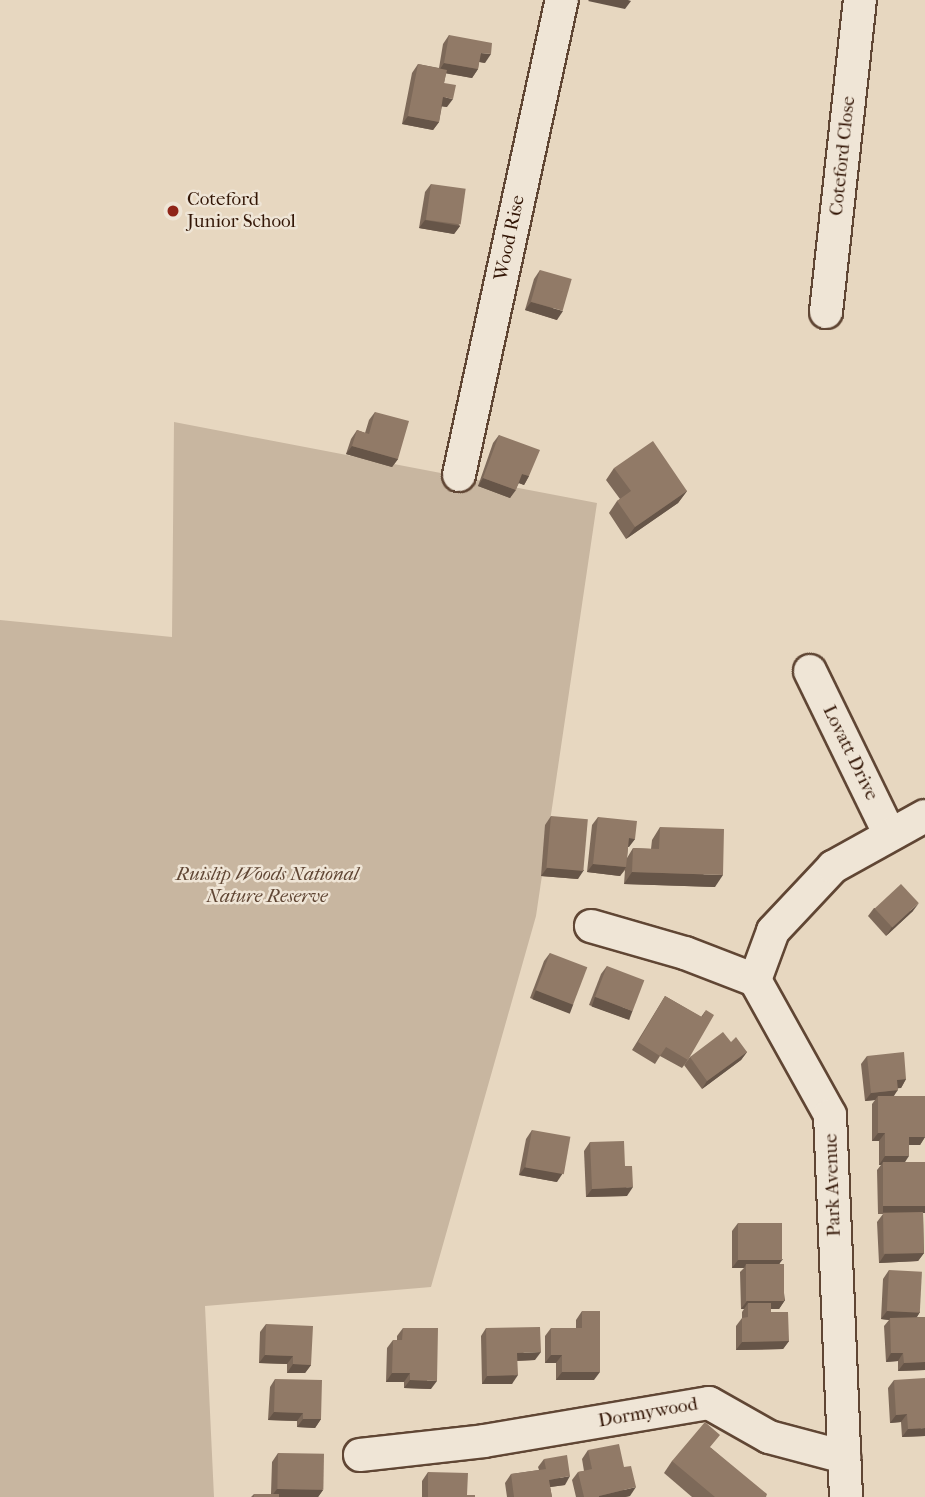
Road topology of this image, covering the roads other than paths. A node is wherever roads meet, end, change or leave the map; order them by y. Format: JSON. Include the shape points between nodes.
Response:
{"nodes":[{"id":1,"x":562,"y":0,"type":"edge"},
{"id":2,"x":860,"y":0,"type":"edge"},
{"id":3,"x":826,"y":312,"type":"dead end"},
{"id":4,"x":459,"y":475,"type":"dead end"},
{"id":5,"x":810,"y":671,"type":"dead end"},
{"id":6,"x":925,"y":816,"type":"edge"},
{"id":7,"x":890,"y":835,"type":"junction"},
{"id":8,"x":592,"y":926,"type":"dead end"},
{"id":9,"x":755,"y":980,"type":"junction"},
{"id":10,"x":360,"y":1455,"type":"dead end"},
{"id":11,"x":844,"y":1457,"type":"junction"},
{"id":12,"x":846,"y":1497,"type":"edge"}],
"edges":[{"from":1,"to":4,"type":"street","name":"Wood Rise"},
{"from":2,"to":3,"type":"street","name":"Coteford Close"},
{"from":5,"to":7,"type":"street","name":"Lovatt Drive"},
{"from":6,"to":7,"type":"street"},
{"from":7,"to":9,"type":"street","via":[[833,867],[773,931]]},
{"from":8,"to":9,"type":"street","via":[[685,953]]},
{"from":9,"to":11,"type":"street","name":"Park Avenue","via":[[830,1115]]},
{"from":10,"to":11,"type":"street","name":"Dormywood","via":[[484,1441],[709,1403],[769,1437]]},
{"from":11,"to":12,"type":"street","name":"Park Avenue"}]}
